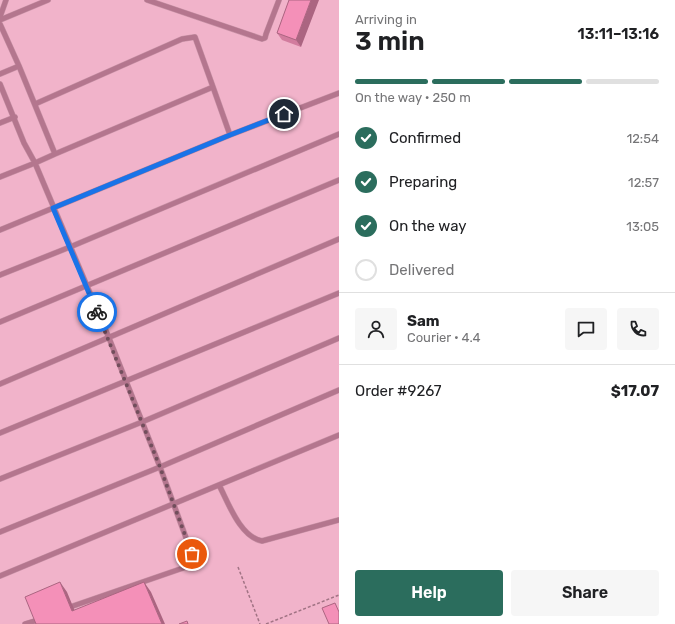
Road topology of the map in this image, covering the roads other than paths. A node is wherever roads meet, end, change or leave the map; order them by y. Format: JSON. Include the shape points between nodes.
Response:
{"nodes":[{"id":1,"x":6,"y":0,"type":"edge"},
{"id":2,"x":48,"y":0,"type":"edge"},
{"id":3,"x":146,"y":0,"type":"edge"},
{"id":4,"x":279,"y":0,"type":"edge"},
{"id":5,"x":0,"y":17,"type":"edge"},
{"id":6,"x":0,"y":20,"type":"edge"},
{"id":7,"x":0,"y":24,"type":"edge"},
{"id":8,"x":19,"y":66,"type":"junction"},
{"id":9,"x":0,"y":74,"type":"edge"},
{"id":10,"x":0,"y":84,"type":"edge"},
{"id":11,"x":213,"y":87,"type":"junction"},
{"id":12,"x":339,"y":93,"type":"edge"},
{"id":13,"x":35,"y":104,"type":"junction"},
{"id":14,"x":15,"y":117,"type":"junction"},
{"id":15,"x":0,"y":123,"type":"edge"},
{"id":16,"x":339,"y":134,"type":"edge"},
{"id":17,"x":230,"y":135,"type":"junction"},
{"id":18,"x":55,"y":154,"type":"junction"},
{"id":19,"x":35,"y":163,"type":"junction"},
{"id":20,"x":0,"y":177,"type":"edge"},
{"id":21,"x":339,"y":180,"type":"edge"},
{"id":22,"x":53,"y":208,"type":"junction"},
{"id":23,"x":0,"y":230,"type":"edge"},
{"id":24,"x":339,"y":239,"type":"edge"},
{"id":25,"x":70,"y":248,"type":"junction"},
{"id":26,"x":0,"y":276,"type":"edge"},
{"id":27,"x":85,"y":285,"type":"junction"},
{"id":28,"x":339,"y":293,"type":"edge"},
{"id":29,"x":0,"y":322,"type":"edge"},
{"id":30,"x":109,"y":338,"type":"junction"},
{"id":31,"x":339,"y":338,"type":"edge"},
{"id":32,"x":125,"y":382,"type":"junction"},
{"id":33,"x":0,"y":384,"type":"edge"},
{"id":34,"x":339,"y":390,"type":"edge"},
{"id":35,"x":142,"y":422,"type":"junction"},
{"id":36,"x":0,"y":433,"type":"edge"},
{"id":37,"x":339,"y":435,"type":"edge"},
{"id":38,"x":160,"y":467,"type":"junction"},
{"id":39,"x":0,"y":479,"type":"edge"},
{"id":40,"x":219,"y":485,"type":"junction"},
{"id":41,"x":174,"y":504,"type":"junction"},
{"id":42,"x":339,"y":520,"type":"edge"},
{"id":43,"x":0,"y":532,"type":"edge"},
{"id":44,"x":0,"y":576,"type":"edge"},
{"id":45,"x":73,"y":606,"type":"dead end"},
{"id":46,"x":38,"y":620,"type":"edge"},
{"id":47,"x":25,"y":624,"type":"edge"}],
"edges":[{"from":1,"to":5,"type":"lane"},
{"from":2,"to":6,"type":"lane"},
{"from":3,"to":4,"type":"lane","via":[[262,39],[265,38]]},
{"from":7,"to":8,"type":"lane"},
{"from":8,"to":9,"type":"lane"},
{"from":8,"to":13,"type":"lane"},
{"from":10,"to":14,"type":"lane"},
{"from":11,"to":13,"type":"lane","via":[[195,37],[182,39]]},
{"from":11,"to":17,"type":"lane"},
{"from":11,"to":18,"type":"lane"},
{"from":12,"to":17,"type":"lane"},
{"from":13,"to":18,"type":"lane"},
{"from":14,"to":15,"type":"lane"},
{"from":14,"to":19,"type":"lane","via":[[24,143]]},
{"from":16,"to":25,"type":"lane"},
{"from":17,"to":22,"type":"lane"},
{"from":18,"to":19,"type":"lane"},
{"from":19,"to":20,"type":"lane"},
{"from":19,"to":22,"type":"lane"},
{"from":21,"to":27,"type":"lane"},
{"from":22,"to":23,"type":"lane"},
{"from":22,"to":25,"type":"lane"},
{"from":24,"to":30,"type":"lane"},
{"from":25,"to":26,"type":"lane"},
{"from":25,"to":27,"type":"lane"},
{"from":27,"to":29,"type":"lane"},
{"from":27,"to":30,"type":"lane"},
{"from":28,"to":32,"type":"lane"},
{"from":30,"to":32,"type":"lane"},
{"from":30,"to":33,"type":"lane"},
{"from":31,"to":35,"type":"lane"},
{"from":32,"to":35,"type":"lane"},
{"from":32,"to":36,"type":"lane"},
{"from":34,"to":38,"type":"lane"},
{"from":35,"to":38,"type":"lane"},
{"from":35,"to":39,"type":"lane"},
{"from":37,"to":40,"type":"lane"},
{"from":38,"to":41,"type":"lane"},
{"from":38,"to":43,"type":"lane"},
{"from":40,"to":41,"type":"lane"},
{"from":40,"to":42,"type":"lane","via":[[241,527],[256,540],[262,541]]},
{"from":41,"to":44,"type":"lane"},
{"from":41,"to":45,"type":"lane","via":[[192,554],[186,567]]},
{"from":46,"to":47,"type":"lane"}]}
